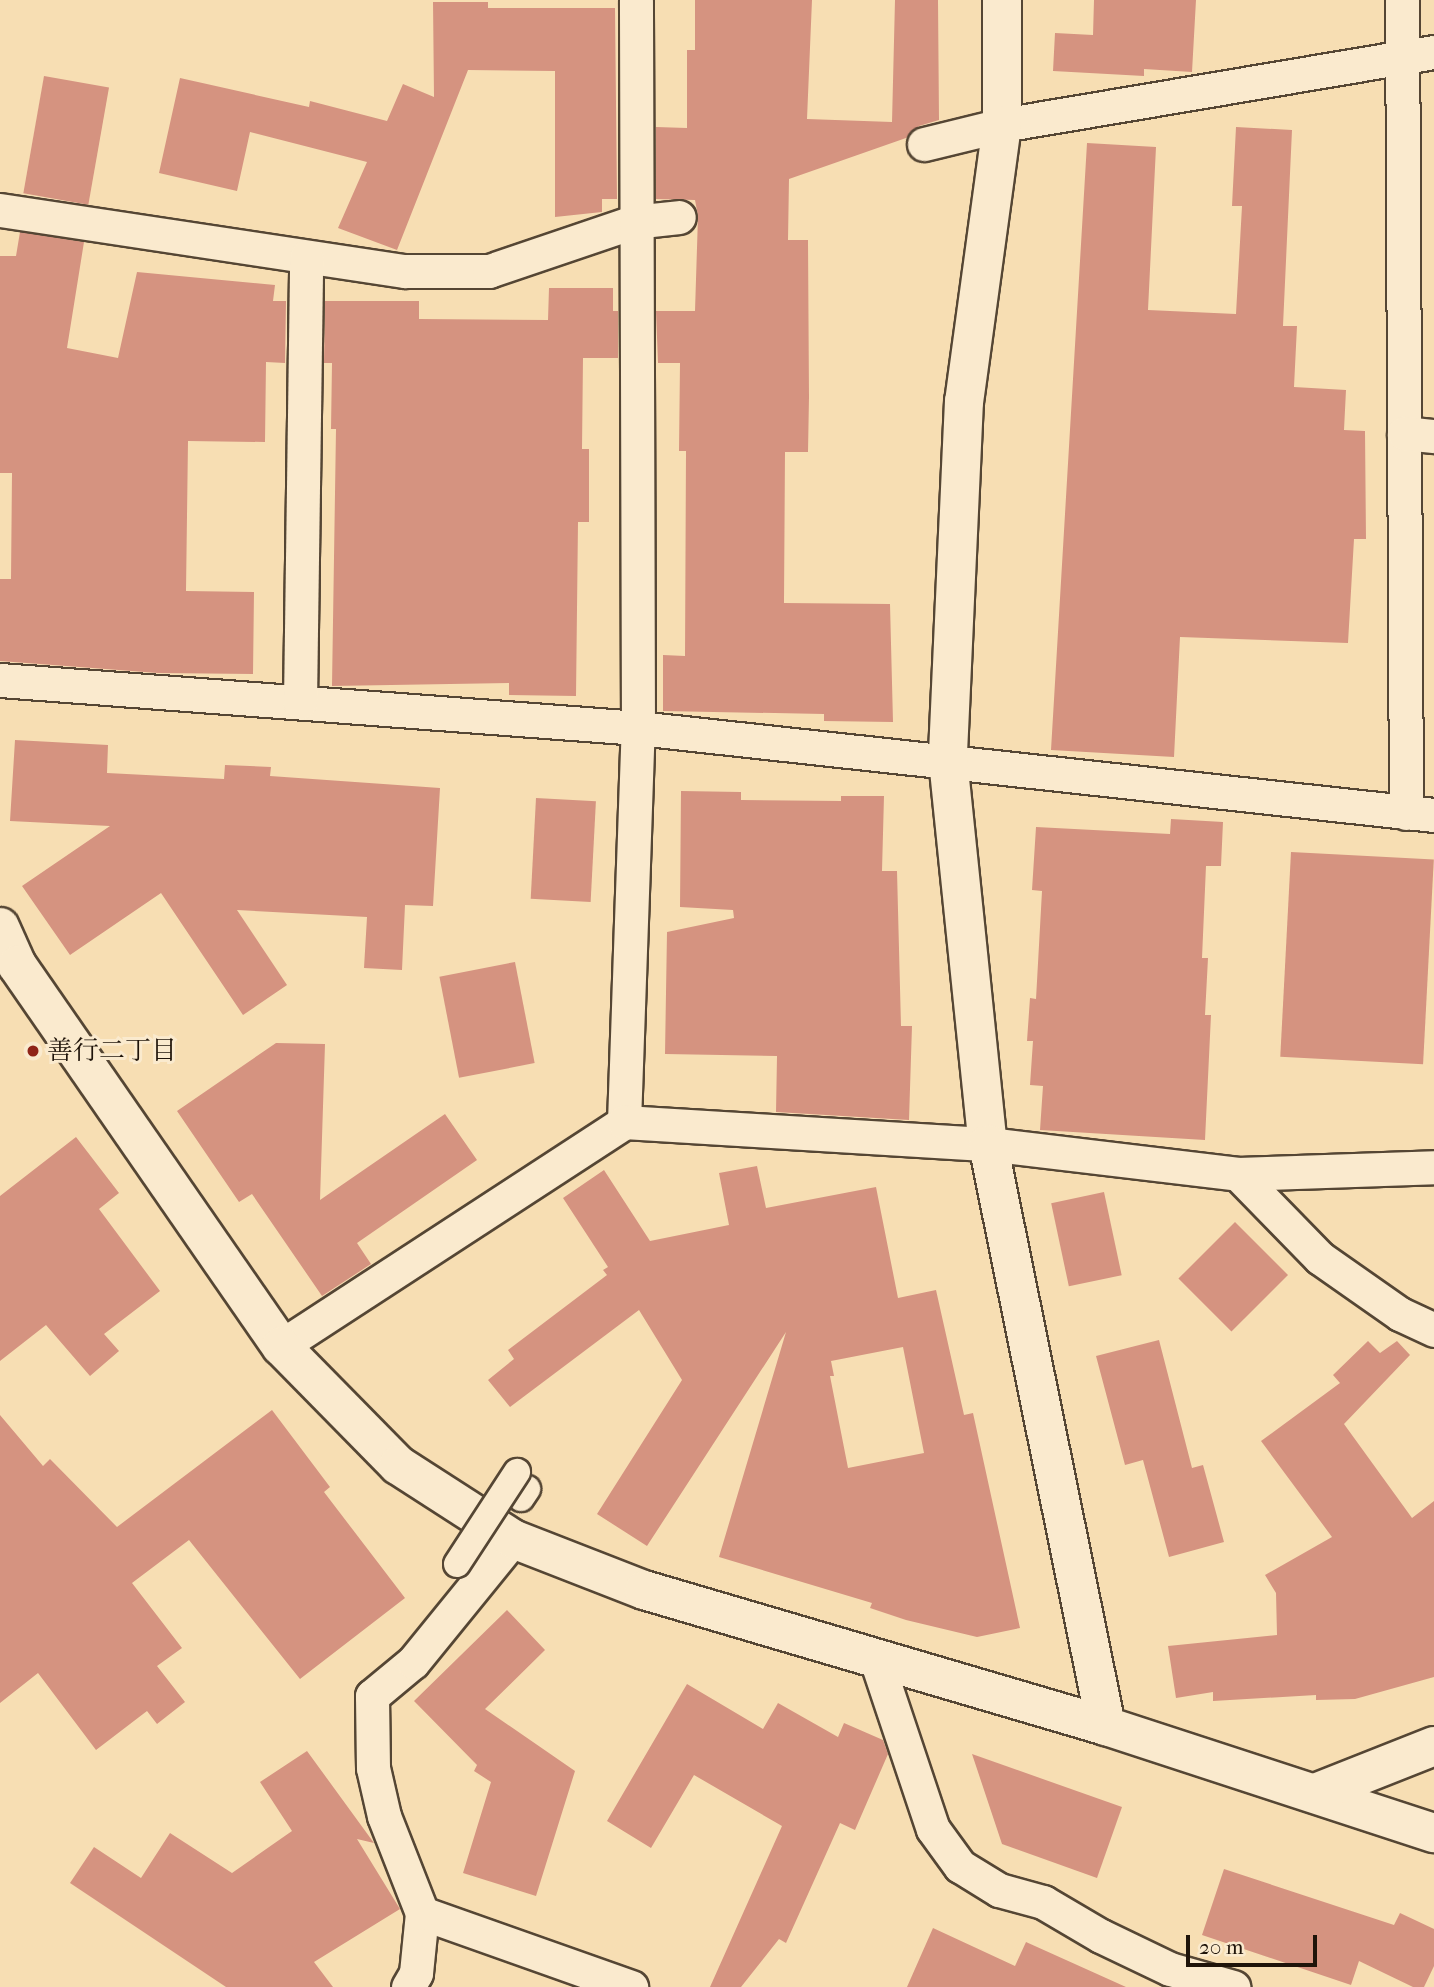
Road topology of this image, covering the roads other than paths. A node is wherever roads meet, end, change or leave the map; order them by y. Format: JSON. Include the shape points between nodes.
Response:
{"nodes":[{"id":1,"x":636,"y":0,"type":"edge"},
{"id":2,"x":1002,"y":0,"type":"edge"},
{"id":3,"x":1402,"y":0,"type":"edge"},
{"id":4,"x":1418,"y":54,"type":"edge"},
{"id":5,"x":1002,"y":125,"type":"junction"},
{"id":6,"x":924,"y":144,"type":"dead end"},
{"id":7,"x":0,"y":210,"type":"edge"},
{"id":8,"x":679,"y":217,"type":"dead end"},
{"id":9,"x":633,"y":222,"type":"junction"},
{"id":10,"x":306,"y":257,"type":"junction"},
{"id":11,"x":1419,"y":435,"type":"edge"},
{"id":12,"x":0,"y":681,"type":"edge"},
{"id":13,"x":300,"y":702,"type":"junction"},
{"id":14,"x":638,"y":729,"type":"junction"},
{"id":15,"x":948,"y":760,"type":"junction"},
{"id":16,"x":1420,"y":814,"type":"edge"},
{"id":17,"x":0,"y":927,"type":"edge"},
{"id":18,"x":624,"y":1122,"type":"junction"},
{"id":19,"x":988,"y":1144,"type":"junction"},
{"id":20,"x":1434,"y":1167,"type":"edge"},
{"id":21,"x":1238,"y":1174,"type":"junction"},
{"id":22,"x":1434,"y":1330,"type":"edge"},
{"id":23,"x":281,"y":1346,"type":"junction"},
{"id":24,"x":522,"y":1486,"type":"dead end"},
{"id":25,"x":513,"y":1539,"type":"junction"},
{"id":26,"x":457,"y":1564,"type":"dead end"},
{"id":27,"x":876,"y":1659,"type":"junction"},
{"id":28,"x":1107,"y":1726,"type":"junction"},
{"id":29,"x":1434,"y":1746,"type":"edge"},
{"id":30,"x":1318,"y":1792,"type":"junction"},
{"id":31,"x":1434,"y":1833,"type":"edge"},
{"id":32,"x":422,"y":1913,"type":"junction"},
{"id":33,"x":1171,"y":1978,"type":"edge"},
{"id":34,"x":408,"y":1987,"type":"edge"},
{"id":35,"x":631,"y":1987,"type":"edge"},
{"id":36,"x":1233,"y":1987,"type":"edge"}],
"edges":[{"from":1,"to":9,"type":"street"},
{"from":2,"to":5,"type":"street"},
{"from":3,"to":4,"type":"street"},
{"from":4,"to":5,"type":"street"},
{"from":4,"to":11,"type":"street"},
{"from":5,"to":6,"type":"street"},
{"from":5,"to":15,"type":"street","via":[[964,401]]},
{"from":7,"to":10,"type":"street"},
{"from":8,"to":9,"type":"street"},
{"from":9,"to":10,"type":"street","via":[[489,271],[405,271]]},
{"from":9,"to":14,"type":"street"},
{"from":10,"to":13,"type":"street"},
{"from":11,"to":16,"type":"street"},
{"from":12,"to":13,"type":"street"},
{"from":13,"to":14,"type":"street"},
{"from":14,"to":15,"type":"street"},
{"from":14,"to":18,"type":"street"},
{"from":15,"to":16,"type":"street"},
{"from":15,"to":19,"type":"street"},
{"from":17,"to":23,"type":"street","via":[[17,965]]},
{"from":18,"to":19,"type":"street"},
{"from":18,"to":23,"type":"street"},
{"from":19,"to":21,"type":"street"},
{"from":19,"to":28,"type":"street"},
{"from":20,"to":21,"type":"street"},
{"from":21,"to":22,"type":"street","via":[[1320,1258],[1400,1314]]},
{"from":23,"to":25,"type":"street","via":[[398,1465]]},
{"from":24,"to":26,"type":"street","bridge":true},
{"from":25,"to":27,"type":"street","via":[[644,1590]]},
{"from":25,"to":32,"type":"street","via":[[413,1662],[372,1696],[376,1780],[384,1816]]},
{"from":27,"to":28,"type":"street"},
{"from":27,"to":33,"type":"street","via":[[933,1829],[960,1866],[999,1890],[1043,1902]]},
{"from":28,"to":30,"type":"street"},
{"from":29,"to":30,"type":"street"},
{"from":30,"to":31,"type":"street"},
{"from":32,"to":34,"type":"street","via":[[416,1973]]},
{"from":32,"to":35,"type":"street"},
{"from":33,"to":36,"type":"street"}]}
